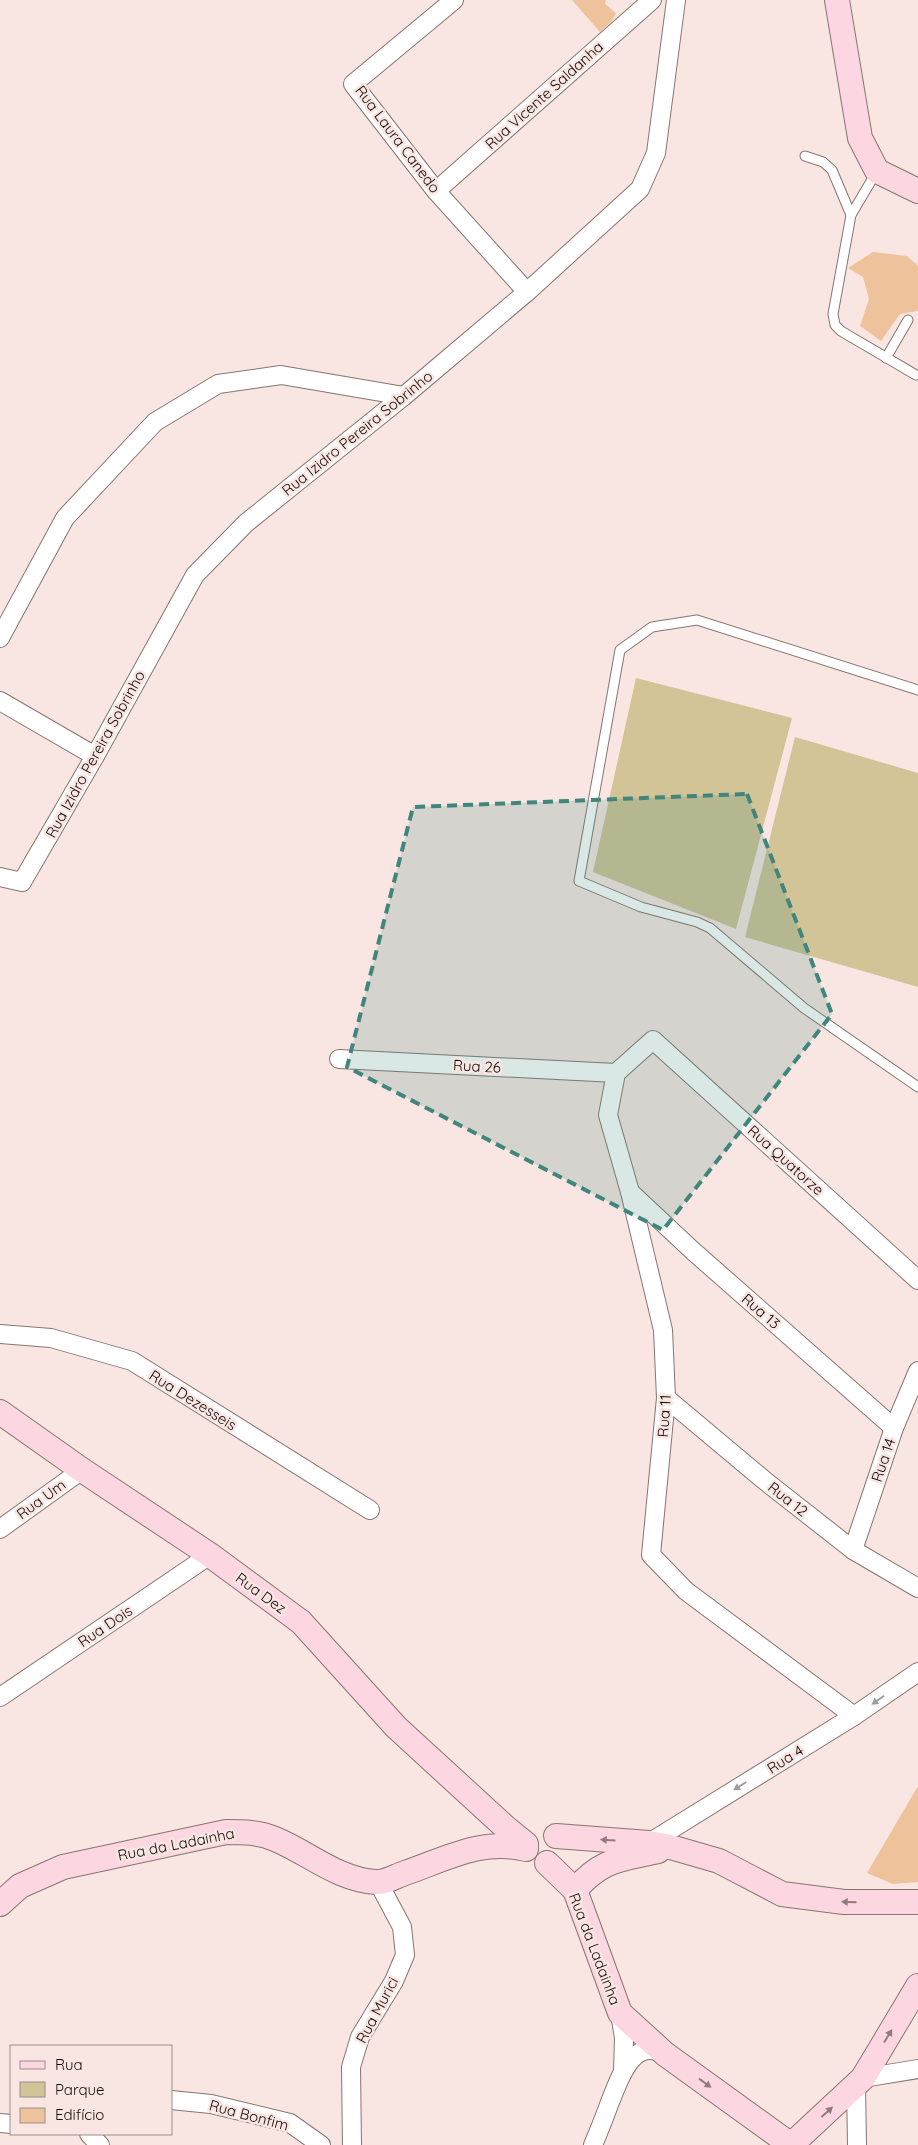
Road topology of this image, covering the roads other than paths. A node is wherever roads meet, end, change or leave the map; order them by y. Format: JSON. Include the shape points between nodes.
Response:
{"nodes":[{"id":1,"x":454,"y":0,"type":"edge"},
{"id":2,"x":652,"y":0,"type":"edge"},
{"id":3,"x":676,"y":0,"type":"edge"},
{"id":4,"x":837,"y":0,"type":"edge"},
{"id":5,"x":805,"y":156,"type":"dead end"},
{"id":6,"x":877,"y":171,"type":"junction"},
{"id":7,"x":436,"y":191,"type":"junction"},
{"id":8,"x":918,"y":191,"type":"edge"},
{"id":9,"x":851,"y":215,"type":"junction"},
{"id":10,"x":527,"y":292,"type":"junction"},
{"id":11,"x":908,"y":320,"type":"dead end"},
{"id":12,"x":886,"y":358,"type":"junction"},
{"id":13,"x":916,"y":375,"type":"dead end"},
{"id":14,"x":404,"y":396,"type":"junction"},
{"id":15,"x":0,"y":638,"type":"edge"},
{"id":16,"x":918,"y":690,"type":"edge"},
{"id":17,"x":0,"y":701,"type":"edge"},
{"id":18,"x":95,"y":756,"type":"junction"},
{"id":19,"x":0,"y":877,"type":"edge"},
{"id":20,"x":339,"y":1059,"type":"dead end"},
{"id":21,"x":616,"y":1073,"type":"junction"},
{"id":22,"x":918,"y":1088,"type":"edge"},
{"id":23,"x":630,"y":1192,"type":"junction"},
{"id":24,"x":918,"y":1280,"type":"edge"},
{"id":25,"x":0,"y":1334,"type":"edge"},
{"id":26,"x":918,"y":1371,"type":"edge"},
{"id":27,"x":666,"y":1398,"type":"junction"},
{"id":28,"x":0,"y":1412,"type":"edge"},
{"id":29,"x":894,"y":1428,"type":"junction"},
{"id":30,"x":82,"y":1470,"type":"junction"},
{"id":31,"x":370,"y":1510,"type":"dead end"},
{"id":32,"x":0,"y":1529,"type":"edge"},
{"id":33,"x":853,"y":1550,"type":"junction"},
{"id":34,"x":210,"y":1555,"type":"junction"},
{"id":35,"x":918,"y":1588,"type":"edge"},
{"id":36,"x":918,"y":1672,"type":"edge"},
{"id":37,"x":0,"y":1697,"type":"edge"},
{"id":38,"x":854,"y":1716,"type":"junction"},
{"id":39,"x":649,"y":1843,"type":"junction"},
{"id":40,"x":538,"y":1848,"type":"junction"},
{"id":41,"x":674,"y":1848,"type":"junction"},
{"id":42,"x":378,"y":1882,"type":"junction"},
{"id":43,"x":575,"y":1890,"type":"junction"},
{"id":44,"x":908,"y":1902,"type":"edge"},
{"id":45,"x":0,"y":1904,"type":"edge"},
{"id":46,"x":918,"y":1917,"type":"edge"},
{"id":47,"x":918,"y":1986,"type":"edge"},
{"id":48,"x":620,"y":2013,"type":"junction"},
{"id":49,"x":666,"y":2054,"type":"junction"},
{"id":50,"x":918,"y":2069,"type":"edge"},
{"id":51,"x":622,"y":2071,"type":"junction"},
{"id":52,"x":860,"y":2082,"type":"junction"},
{"id":53,"x":172,"y":2100,"type":"edge"},
{"id":54,"x":90,"y":2135,"type":"edge"},
{"id":55,"x":100,"y":2145,"type":"edge"},
{"id":56,"x":321,"y":2145,"type":"edge"},
{"id":57,"x":352,"y":2145,"type":"edge"},
{"id":58,"x":593,"y":2145,"type":"edge"},
{"id":59,"x":791,"y":2145,"type":"edge"},
{"id":60,"x":857,"y":2145,"type":"edge"}],
"edges":[{"from":1,"to":7,"type":"street","name":"Rua Laura Canedo","via":[[353,84]]},
{"from":2,"to":7,"type":"street","name":"Rua Vicente Saldanha"},
{"from":3,"to":10,"type":"street","name":"Rua Izidro Pereira Sobrinho","via":[[656,153],[640,189]]},
{"from":4,"to":6,"type":"street","via":[[860,138]]},
{"from":5,"to":9,"type":"lane","via":[[824,162],[832,170]]},
{"from":6,"to":8,"type":"street"},
{"from":6,"to":9,"type":"lane"},
{"from":7,"to":10,"type":"street","name":"Rua Laura Canedo"},
{"from":9,"to":12,"type":"lane","via":[[833,314],[835,325]]},
{"from":10,"to":14,"type":"street","name":"Rua Izidro Pereira Sobrinho"},
{"from":11,"to":12,"type":"lane"},
{"from":12,"to":13,"type":"lane"},
{"from":14,"to":15,"type":"street","via":[[280,375],[218,384],[155,422],[65,518]]},
{"from":14,"to":18,"type":"street","name":"Rua Izidro Pereira Sobrinho","via":[[246,523],[195,575]]},
{"from":16,"to":22,"type":"lane","via":[[697,620],[652,627],[620,650],[579,881],[640,907],[710,928],[804,1008]]},
{"from":17,"to":18,"type":"street"},
{"from":18,"to":19,"type":"street","name":"Rua Izidro Pereira Sobrinho","via":[[22,882]]},
{"from":20,"to":21,"type":"street","name":"Rua 26"},
{"from":21,"to":23,"type":"street","name":"Rua 11","via":[[608,1115]]},
{"from":21,"to":24,"type":"street","name":"Rua Quatorze","via":[[653,1040]]},
{"from":23,"to":27,"type":"street","name":"Rua 11","via":[[663,1330]]},
{"from":23,"to":29,"type":"street","name":"Rua 13"},
{"from":25,"to":31,"type":"street","name":"Rua Dezesseis","via":[[51,1338],[132,1361]]},
{"from":26,"to":29,"type":"street","name":"Rua 14"},
{"from":27,"to":33,"type":"street","name":"Rua 12"},
{"from":27,"to":38,"type":"street","name":"Rua 11","via":[[650,1555],[686,1591]]},
{"from":28,"to":30,"type":"street","name":"Rua Dez"},
{"from":29,"to":33,"type":"street","name":"Rua 14"},
{"from":30,"to":32,"type":"street","name":"Rua Um"},
{"from":30,"to":34,"type":"street","name":"Rua Dez"},
{"from":33,"to":35,"type":"street","name":"Rua 12"},
{"from":34,"to":37,"type":"street","name":"Rua Dois"},
{"from":34,"to":40,"type":"street","name":"Rua Dez","via":[[301,1622],[396,1727],[489,1813]]},
{"from":36,"to":38,"type":"street","name":"Rua 4","one_way":true},
{"from":38,"to":39,"type":"street","name":"Rua 4","one_way":true},
{"from":39,"to":40,"type":"street","one_way":true},
{"from":39,"to":41,"type":"street"},
{"from":40,"to":42,"type":"street","name":"Rua da Ladainha","via":[[491,1845]]},
{"from":40,"to":43,"type":"street","name":"Rua da Ladainha"},
{"from":41,"to":43,"type":"street","via":[[613,1861],[588,1874]]},
{"from":44,"to":41,"type":"street","one_way":true,"via":[[844,1902],[782,1894],[719,1861]]},
{"from":42,"to":45,"type":"street","name":"Rua da Ladainha","via":[[352,1879],[274,1838],[250,1832],[226,1832],[63,1867],[20,1886]]},
{"from":42,"to":57,"type":"street","name":"Rua Murici","via":[[402,1926],[406,1955],[360,2037],[351,2067]]},
{"from":43,"to":48,"type":"street","name":"Rua da Ladainha"},
{"from":44,"to":46,"type":"street"},
{"from":52,"to":47,"type":"street","one_way":true},
{"from":48,"to":49,"type":"street","name":"Rua da Ladainha"},
{"from":48,"to":51,"type":"street","via":[[624,2038]]},
{"from":49,"to":51,"type":"street","via":[[656,2050],[643,2052]]},
{"from":49,"to":59,"type":"street","name":"Rua da Ladainha","one_way":true},
{"from":50,"to":52,"type":"street"},
{"from":51,"to":58,"type":"street"},
{"from":59,"to":52,"type":"street","one_way":true},
{"from":52,"to":60,"type":"street"},
{"from":53,"to":56,"type":"street","name":"Rua Bonfim","via":[[211,2104],[290,2123]]},
{"from":54,"to":55,"type":"street"}]}
